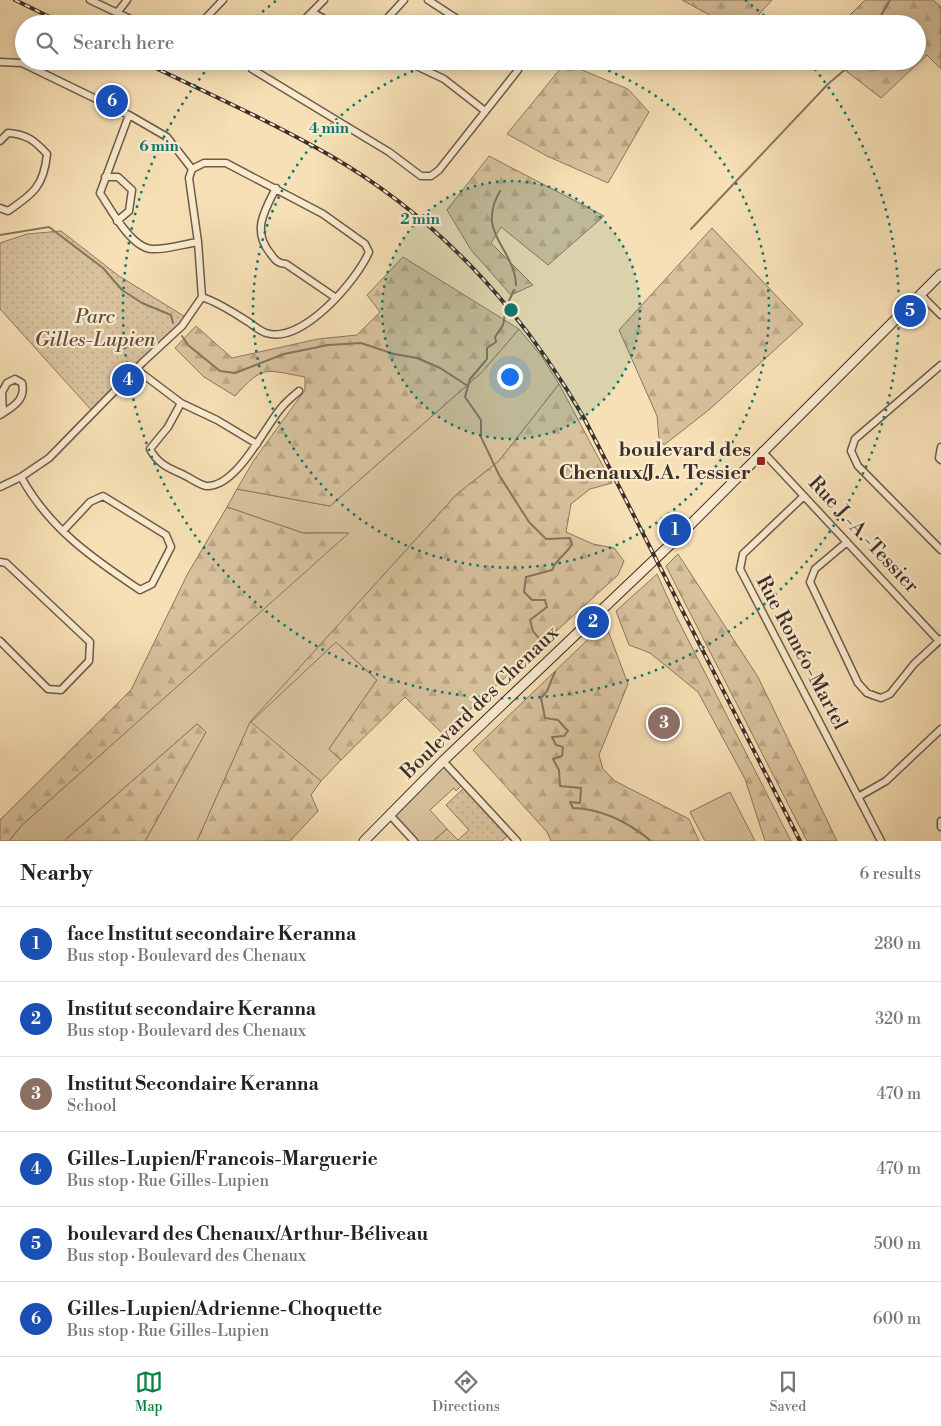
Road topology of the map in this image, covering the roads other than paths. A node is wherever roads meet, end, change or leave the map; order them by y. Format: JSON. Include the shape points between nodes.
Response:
{"nodes":[{"id":1,"x":90,"y":0,"type":"edge"},
{"id":2,"x":127,"y":0,"type":"edge"},
{"id":3,"x":223,"y":0,"type":"edge"},
{"id":4,"x":324,"y":0,"type":"edge"},
{"id":5,"x":404,"y":0,"type":"edge"},
{"id":6,"x":428,"y":0,"type":"edge"},
{"id":7,"x":312,"y":12,"type":"junction"},
{"id":8,"x":117,"y":13,"type":"junction"},
{"id":9,"x":121,"y":15,"type":"edge"},
{"id":10,"x":209,"y":15,"type":"edge"},
{"id":11,"x":309,"y":15,"type":"edge"},
{"id":12,"x":317,"y":15,"type":"edge"},
{"id":13,"x":390,"y":15,"type":"edge"},
{"id":14,"x":451,"y":15,"type":"edge"},
{"id":15,"x":0,"y":62,"type":"edge"},
{"id":16,"x":15,"y":63,"type":"edge"},
{"id":17,"x":36,"y":70,"type":"edge"},
{"id":18,"x":254,"y":70,"type":"edge"},
{"id":19,"x":425,"y":70,"type":"edge"},
{"id":20,"x":518,"y":70,"type":"edge"},
{"id":21,"x":485,"y":111,"type":"junction"},
{"id":22,"x":128,"y":115,"type":"junction"},
{"id":23,"x":0,"y":141,"type":"edge"},
{"id":24,"x":192,"y":170,"type":"junction"},
{"id":25,"x":105,"y":177,"type":"junction"},
{"id":26,"x":276,"y":188,"type":"junction"},
{"id":27,"x":0,"y":208,"type":"edge"},
{"id":28,"x":117,"y":221,"type":"junction"},
{"id":29,"x":198,"y":242,"type":"junction"},
{"id":30,"x":941,"y":274,"type":"edge"},
{"id":31,"x":921,"y":294,"type":"junction"},
{"id":32,"x":202,"y":298,"type":"junction"},
{"id":33,"x":336,"y":298,"type":"junction"},
{"id":34,"x":941,"y":315,"type":"edge"},
{"id":35,"x":941,"y":365,"type":"edge"},
{"id":36,"x":136,"y":369,"type":"junction"},
{"id":37,"x":299,"y":391,"type":"dead end"},
{"id":38,"x":181,"y":403,"type":"junction"},
{"id":39,"x":2,"y":414,"type":"edge"},
{"id":40,"x":257,"y":444,"type":"junction"},
{"id":41,"x":941,"y":447,"type":"edge"},
{"id":42,"x":762,"y":451,"type":"junction"},
{"id":43,"x":941,"y":460,"type":"edge"},
{"id":44,"x":22,"y":477,"type":"junction"},
{"id":45,"x":0,"y":487,"type":"edge"},
{"id":46,"x":804,"y":496,"type":"junction"},
{"id":47,"x":63,"y":531,"type":"junction"},
{"id":48,"x":847,"y":542,"type":"junction"},
{"id":49,"x":941,"y":550,"type":"edge"},
{"id":50,"x":0,"y":562,"type":"edge"},
{"id":51,"x":940,"y":640,"type":"edge"},
{"id":52,"x":0,"y":641,"type":"edge"},
{"id":53,"x":941,"y":729,"type":"edge"},
{"id":54,"x":443,"y":761,"type":"junction"},
{"id":55,"x":858,"y":797,"type":"junction"},
{"id":56,"x":390,"y":815,"type":"junction"},
{"id":57,"x":941,"y":821,"type":"edge"},
{"id":58,"x":941,"y":826,"type":"edge"},
{"id":59,"x":364,"y":841,"type":"edge"},
{"id":60,"x":414,"y":841,"type":"edge"},
{"id":61,"x":518,"y":841,"type":"edge"},
{"id":62,"x":881,"y":841,"type":"edge"}],
"edges":[{"from":1,"to":8,"type":"street"},
{"from":2,"to":8,"type":"street"},
{"from":3,"to":10,"type":"street"},
{"from":4,"to":7,"type":"street"},
{"from":5,"to":13,"type":"street"},
{"from":6,"to":14,"type":"street"},
{"from":7,"to":11,"type":"street"},
{"from":7,"to":12,"type":"street"},
{"from":8,"to":9,"type":"street"},
{"from":15,"to":16,"type":"street"},
{"from":17,"to":22,"type":"street"},
{"from":18,"to":21,"type":"street","via":[[389,152],[421,176],[431,176]]},
{"from":19,"to":21,"type":"street","via":[[444,79]]},
{"from":20,"to":21,"type":"street"},
{"from":22,"to":24,"type":"street","via":[[167,137]]},
{"from":22,"to":25,"type":"street"},
{"from":23,"to":27,"type":"street","via":[[8,132],[22,134],[47,154],[34,194],[8,211]]},
{"from":24,"to":26,"type":"street","via":[[204,163],[226,163]]},
{"from":24,"to":29,"type":"street","via":[[189,178]]},
{"from":25,"to":28,"type":"street","via":[[100,193]]},
{"from":25,"to":28,"type":"street","via":[[118,177],[132,190],[129,211]]},
{"from":26,"to":33,"type":"street","via":[[262,213],[259,226],[264,246],[278,262],[286,264]]},
{"from":26,"to":33,"type":"street","via":[[323,214],[365,244],[369,252],[363,265]]},
{"from":28,"to":29,"type":"street","via":[[142,246],[151,249]]},
{"from":29,"to":32,"type":"street"},
{"from":30,"to":31,"type":"main road","name":"Boulevard des Chenaux"},
{"from":31,"to":34,"type":"street"},
{"from":31,"to":42,"type":"main road","name":"Boulevard des Chenaux"},
{"from":32,"to":33,"type":"street","via":[[217,302],[266,333],[284,332],[309,322]]},
{"from":32,"to":36,"type":"street","via":[[182,326]]},
{"from":35,"to":49,"type":"street","via":[[855,439],[851,451],[858,466]]},
{"from":36,"to":38,"type":"street"},
{"from":36,"to":44,"type":"street","via":[[49,458]]},
{"from":37,"to":40,"type":"street","via":[[281,407]]},
{"from":38,"to":40,"type":"street"},
{"from":38,"to":40,"type":"street","via":[[168,427],[150,448],[154,458],[166,467],[206,486],[214,484],[232,474]]},
{"from":39,"to":39,"type":"street","via":[[20,400],[24,392],[22,383],[15,379],[6,383],[2,392]]},
{"from":41,"to":43,"type":"street"},
{"from":42,"to":46,"type":"street","name":"Rue J.-A.-Tessier"},
{"from":42,"to":54,"type":"main road","name":"Boulevard des Chenaux","via":[[673,542]]},
{"from":44,"to":45,"type":"street"},
{"from":44,"to":47,"type":"street","via":[[35,502]]},
{"from":46,"to":48,"type":"street","name":"Rue J.-A.-Tessier"},
{"from":46,"to":55,"type":"street","name":"Rue Roméo-Martel","via":[[743,554],[740,569]]},
{"from":47,"to":47,"type":"street","via":[[89,557],[140,590],[152,584],[171,547],[166,535],[103,496],[90,502]]},
{"from":48,"to":51,"type":"street","name":"Rue J.-A.-Tessier"},
{"from":48,"to":51,"type":"street","via":[[812,573],[810,582],[858,683],[867,693],[881,698],[890,694],[914,664]]},
{"from":50,"to":52,"type":"street","via":[[6,563],[90,642],[89,661],[61,690],[48,689]]},
{"from":53,"to":55,"type":"street","via":[[886,781]]},
{"from":54,"to":56,"type":"main road","name":"Boulevard des Chenaux"},
{"from":54,"to":61,"type":"street"},
{"from":55,"to":62,"type":"street","name":"Rue Roméo-Martel"},
{"from":56,"to":59,"type":"main road","name":"Boulevard des Chenaux"},
{"from":56,"to":60,"type":"street"},
{"from":57,"to":58,"type":"street"}]}
